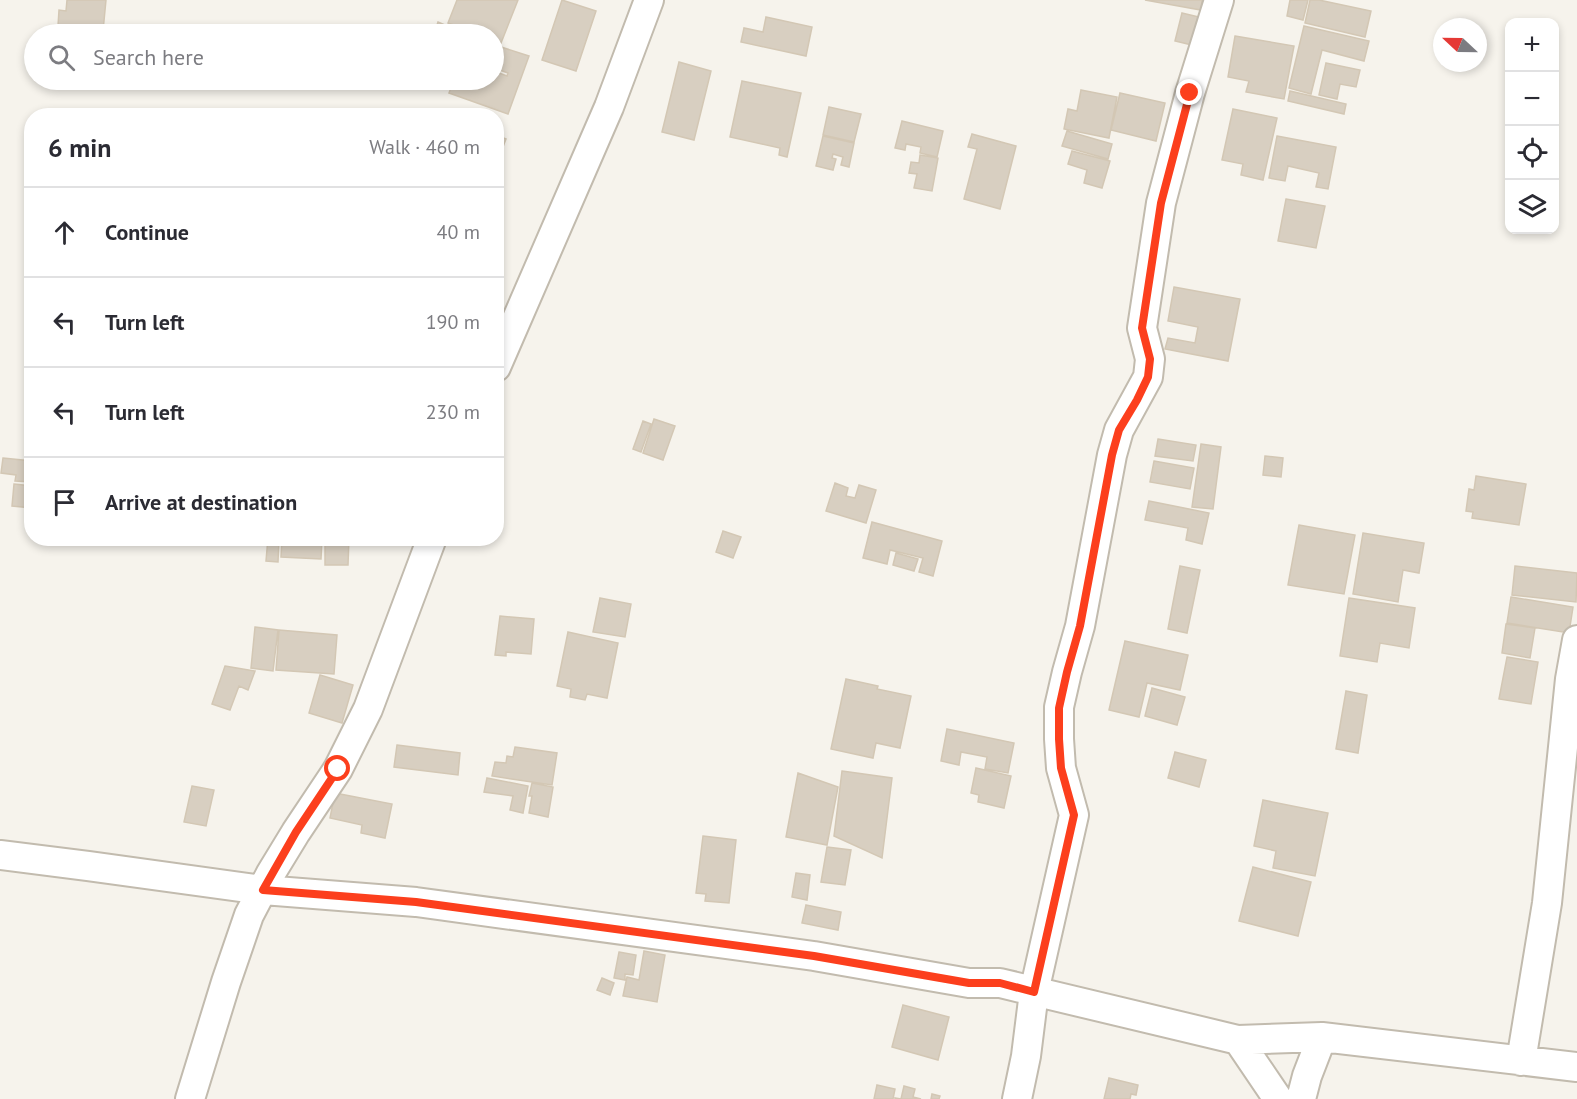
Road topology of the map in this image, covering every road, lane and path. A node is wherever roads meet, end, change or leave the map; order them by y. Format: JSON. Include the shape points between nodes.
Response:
{"nodes":[{"id":1,"x":649,"y":0,"type":"edge"},
{"id":2,"x":1219,"y":0,"type":"edge"},
{"id":3,"x":504,"y":349,"type":"edge"},
{"id":4,"x":429,"y":546,"type":"edge"},
{"id":5,"x":1577,"y":640,"type":"edge"},
{"id":6,"x":0,"y":855,"type":"edge"},
{"id":7,"x":263,"y":890,"type":"junction"},
{"id":8,"x":1034,"y":992,"type":"junction"},
{"id":9,"x":1322,"y":1036,"type":"junction"},
{"id":10,"x":1238,"y":1040,"type":"junction"},
{"id":11,"x":1521,"y":1061,"type":"junction"},
{"id":12,"x":1577,"y":1068,"type":"edge"},
{"id":13,"x":190,"y":1099,"type":"edge"},
{"id":14,"x":1017,"y":1099,"type":"edge"},
{"id":15,"x":1278,"y":1099,"type":"edge"},
{"id":16,"x":1301,"y":1099,"type":"edge"}],
"edges":[{"from":1,"to":3,"type":"street","via":[[609,107]]},
{"from":2,"to":8,"type":"street","via":[[1161,203],[1142,328],[1150,359],[1148,377],[1119,430],[1112,455],[1080,626],[1059,708],[1061,768],[1074,815]]},
{"from":4,"to":7,"type":"street","via":[[368,709],[338,769]]},
{"from":5,"to":11,"type":"street","via":[[1547,903]]},
{"from":6,"to":7,"type":"street"},
{"from":7,"to":8,"type":"street","via":[[428,904],[814,956],[969,983],[1000,983]]},
{"from":7,"to":13,"type":"street","via":[[249,915]]},
{"from":8,"to":10,"type":"street"},
{"from":8,"to":14,"type":"street"},
{"from":9,"to":10,"type":"street"},
{"from":9,"to":11,"type":"street"},
{"from":9,"to":16,"type":"street"},
{"from":10,"to":15,"type":"street"},
{"from":11,"to":12,"type":"street"}]}
